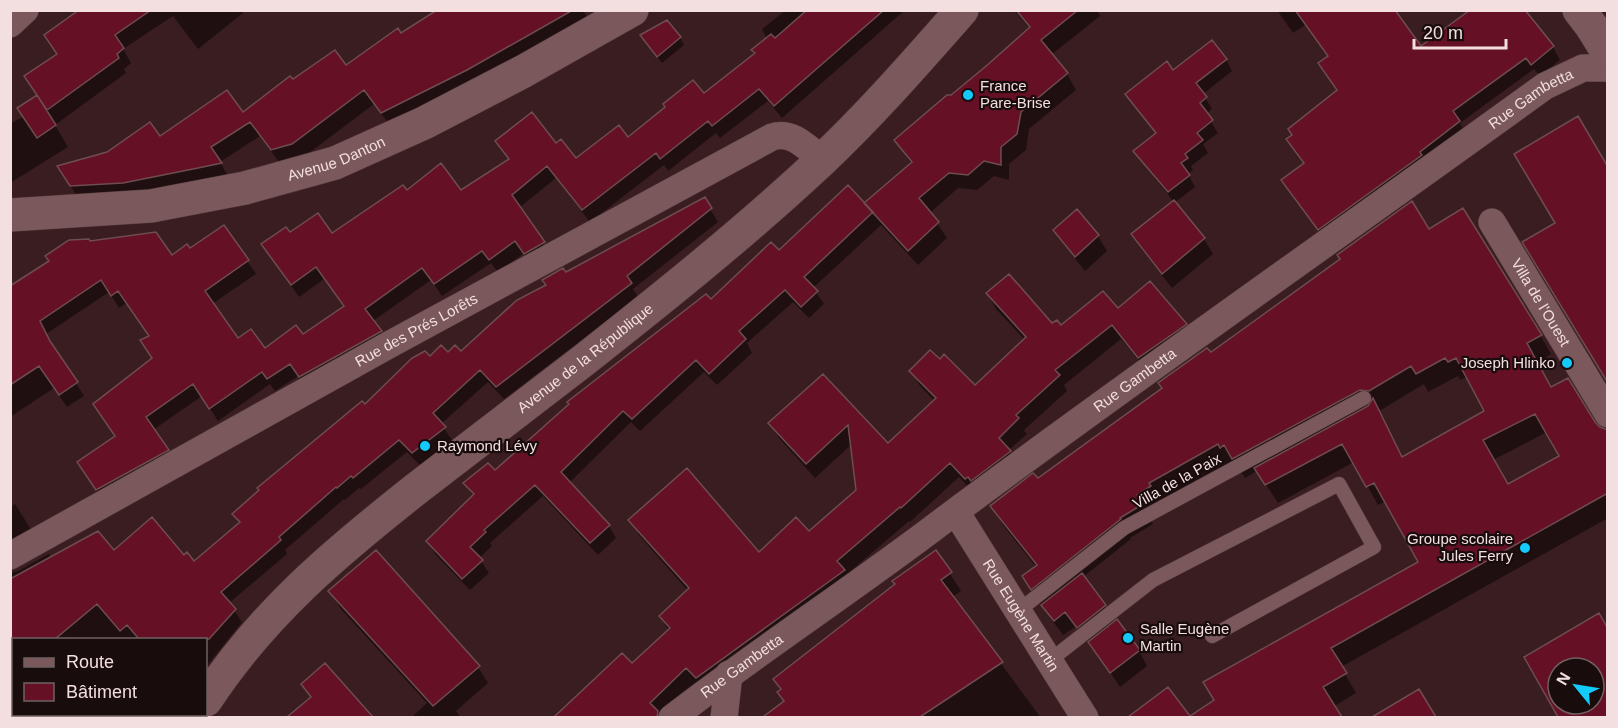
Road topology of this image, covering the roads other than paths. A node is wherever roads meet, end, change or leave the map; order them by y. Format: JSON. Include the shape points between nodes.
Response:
{"nodes":[{"id":1,"x":25,"y":10,"type":"edge"},
{"id":2,"x":632,"y":10,"type":"edge"},
{"id":3,"x":962,"y":10,"type":"edge"},
{"id":4,"x":1579,"y":10,"type":"edge"},
{"id":5,"x":10,"y":24,"type":"edge"},
{"id":6,"x":1607,"y":56,"type":"edge"},
{"id":7,"x":823,"y":160,"type":"junction"},
{"id":8,"x":10,"y":215,"type":"edge"},
{"id":9,"x":1492,"y":222,"type":"dead end"},
{"id":10,"x":1364,"y":398,"type":"dead end"},
{"id":11,"x":1608,"y":414,"type":"edge"},
{"id":12,"x":956,"y":512,"type":"junction"},
{"id":13,"x":10,"y":556,"type":"edge"},
{"id":14,"x":1018,"y":610,"type":"junction"},
{"id":15,"x":1212,"y":636,"type":"dead end"},
{"id":16,"x":1049,"y":661,"type":"junction"},
{"id":17,"x":729,"y":674,"type":"junction"},
{"id":18,"x":207,"y":699,"type":"edge"},
{"id":19,"x":672,"y":717,"type":"edge"},
{"id":20,"x":724,"y":717,"type":"edge"},
{"id":21,"x":1085,"y":717,"type":"edge"}],
"edges":[{"from":1,"to":5,"type":"street"},
{"from":2,"to":8,"type":"main road","name":"Avenue Danton","via":[[424,123],[335,163],[245,188],[151,206]]},
{"from":3,"to":7,"type":"main road","name":"Avenue de la République"},
{"from":4,"to":6,"type":"main road"},
{"from":6,"to":12,"type":"street","name":"Rue Gambetta","via":[[1545,86]]},
{"from":7,"to":13,"type":"street","name":"Rue des Prés Lorêts","via":[[788,135],[772,137]]},
{"from":7,"to":18,"type":"main road","name":"Avenue de la République","via":[[660,300],[339,551],[278,609]]},
{"from":9,"to":11,"type":"street","name":"Villa de l'Ouest"},
{"from":10,"to":14,"type":"lane","name":"Villa de la Paix","via":[[1124,528]]},
{"from":12,"to":14,"type":"street","name":"Rue Eugène Martin"},
{"from":12,"to":17,"type":"street","name":"Rue Gambetta"},
{"from":14,"to":16,"type":"street","name":"Rue Eugène Martin"},
{"from":15,"to":16,"type":"lane","via":[[1374,547],[1339,484],[1153,580]]},
{"from":16,"to":21,"type":"street","name":"Rue Eugène Martin"},
{"from":17,"to":19,"type":"street","name":"Rue Gambetta"},
{"from":17,"to":20,"type":"street"}]}
